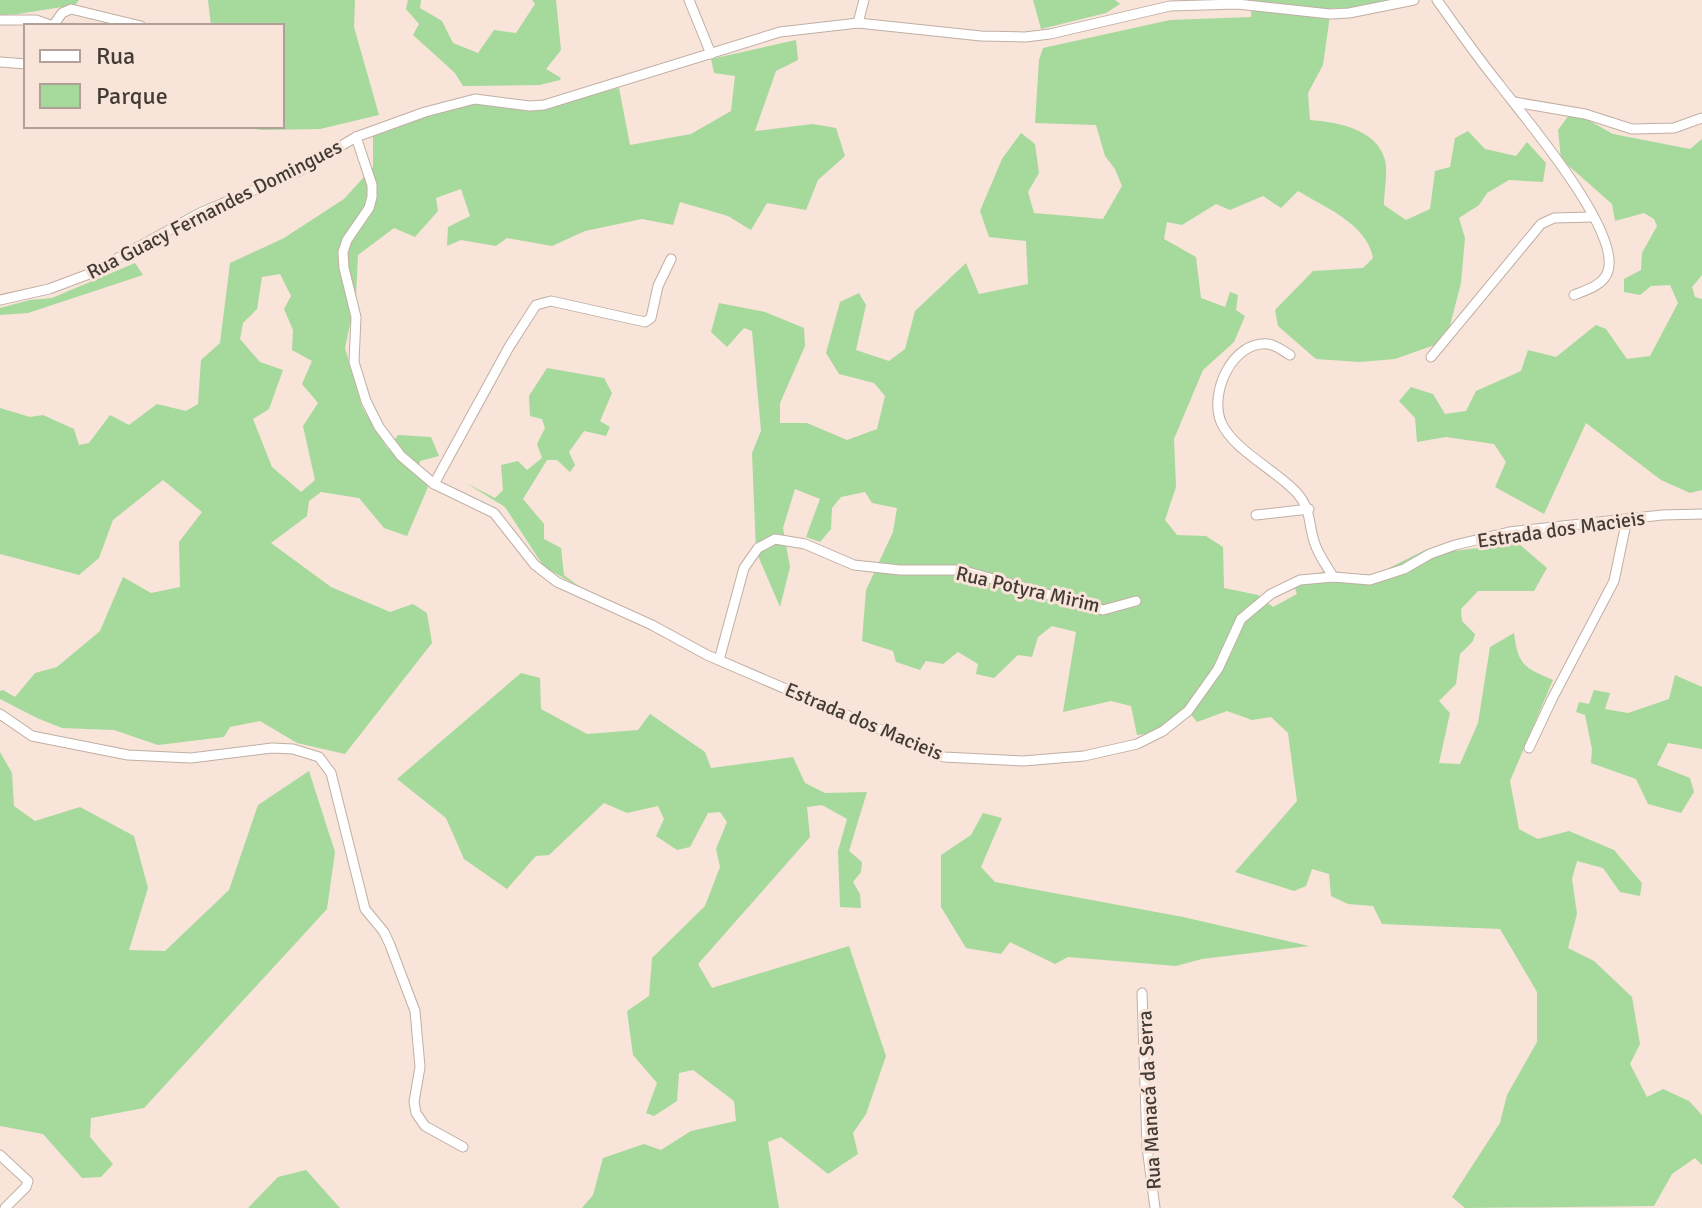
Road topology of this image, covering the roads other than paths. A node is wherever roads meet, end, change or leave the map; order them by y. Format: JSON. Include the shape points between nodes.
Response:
{"nodes":[{"id":1,"x":689,"y":0,"type":"edge"},
{"id":2,"x":864,"y":0,"type":"edge"},
{"id":3,"x":1414,"y":0,"type":"edge"},
{"id":4,"x":1437,"y":0,"type":"edge"},
{"id":5,"x":1237,"y":2,"type":"edge"},
{"id":6,"x":0,"y":20,"type":"edge"},
{"id":7,"x":107,"y":23,"type":"edge"},
{"id":8,"x":858,"y":23,"type":"junction"},
{"id":9,"x":47,"y":24,"type":"edge"},
{"id":10,"x":54,"y":24,"type":"edge"},
{"id":11,"x":711,"y":54,"type":"junction"},
{"id":12,"x":0,"y":62,"type":"edge"},
{"id":13,"x":24,"y":64,"type":"edge"},
{"id":14,"x":1514,"y":102,"type":"junction"},
{"id":15,"x":1702,"y":118,"type":"edge"},
{"id":16,"x":356,"y":137,"type":"junction"},
{"id":17,"x":1593,"y":217,"type":"junction"},
{"id":18,"x":671,"y":259,"type":"dead end"},
{"id":19,"x":1574,"y":295,"type":"dead end"},
{"id":20,"x":0,"y":300,"type":"edge"},
{"id":21,"x":1290,"y":355,"type":"dead end"},
{"id":22,"x":1431,"y":357,"type":"dead end"},
{"id":23,"x":434,"y":484,"type":"junction"},
{"id":24,"x":1309,"y":509,"type":"junction"},
{"id":25,"x":1702,"y":514,"type":"edge"},
{"id":26,"x":1256,"y":515,"type":"dead end"},
{"id":27,"x":1627,"y":519,"type":"junction"},
{"id":28,"x":1333,"y":577,"type":"junction"},
{"id":29,"x":1136,"y":601,"type":"dead end"},
{"id":30,"x":719,"y":660,"type":"junction"},
{"id":31,"x":0,"y":714,"type":"edge"},
{"id":32,"x":1529,"y":748,"type":"dead end"},
{"id":33,"x":1142,"y":993,"type":"dead end"},
{"id":34,"x":463,"y":1147,"type":"dead end"},
{"id":35,"x":0,"y":1155,"type":"edge"},
{"id":36,"x":5,"y":1208,"type":"edge"},
{"id":37,"x":1155,"y":1208,"type":"edge"}],
"edges":[{"from":1,"to":11,"type":"street"},
{"from":2,"to":8,"type":"street"},
{"from":3,"to":5,"type":"street","name":"Rua Guacy Fernandes Domingues","via":[[1330,14]]},
{"from":4,"to":14,"type":"street"},
{"from":5,"to":8,"type":"street","name":"Rua Guacy Fernandes Domingues","via":[[1157,8],[1025,37]]},
{"from":6,"to":9,"type":"street"},
{"from":7,"to":10,"type":"street","via":[[76,9],[62,13]]},
{"from":8,"to":11,"type":"street","name":"Rua Guacy Fernandes Domingues","via":[[780,32]]},
{"from":11,"to":16,"type":"street","name":"Rua Guacy Fernandes Domingues","via":[[544,105],[475,99]]},
{"from":12,"to":13,"type":"street"},
{"from":14,"to":15,"type":"street","via":[[1585,114],[1632,129],[1674,128]]},
{"from":14,"to":17,"type":"street","via":[[1567,171]]},
{"from":16,"to":20,"type":"street","name":"Rua Guacy Fernandes Domingues","via":[[297,172],[200,213],[89,274]]},
{"from":16,"to":23,"type":"street","name":"Estrada dos Macieis","via":[[372,197],[343,252],[356,317],[354,362],[379,427],[411,466]]},
{"from":17,"to":19,"type":"street","via":[[1609,268],[1603,281]]},
{"from":17,"to":22,"type":"street","via":[[1554,218],[1541,224]]},
{"from":18,"to":23,"type":"street","via":[[651,318],[645,322],[541,302],[526,318]]},
{"from":21,"to":24,"type":"street","via":[[1267,344],[1244,352],[1223,378],[1217,412],[1233,440]]},
{"from":23,"to":30,"type":"street","name":"Estrada dos Macieis","via":[[494,513],[535,565],[557,582]]},
{"from":24,"to":26,"type":"street"},
{"from":24,"to":28,"type":"street","via":[[1314,544]]},
{"from":25,"to":27,"type":"street","name":"Estrada dos Macieis"},
{"from":27,"to":28,"type":"street","name":"Estrada dos Macieis","via":[[1509,532],[1430,554],[1370,580]]},
{"from":27,"to":32,"type":"street","via":[[1614,581]]},
{"from":28,"to":30,"type":"street","name":"Estrada dos Macieis","via":[[1283,586],[1252,607],[1209,683],[1178,720],[1137,744],[1084,756],[1023,761],[944,757]]},
{"from":29,"to":30,"type":"street","name":"Rua Potyra Mirim","via":[[1103,610],[961,570],[854,565],[805,544],[775,539],[758,548],[744,568]]},
{"from":31,"to":34,"type":"street","via":[[32,736],[128,755],[191,758],[272,748],[319,757],[331,773],[365,909],[384,932],[412,999],[420,1067],[416,1113],[425,1126]]},
{"from":33,"to":37,"type":"street","name":"Rua Manacá da Serra","via":[[1147,1147]]},
{"from":35,"to":36,"type":"street","via":[[28,1181]]}]}
